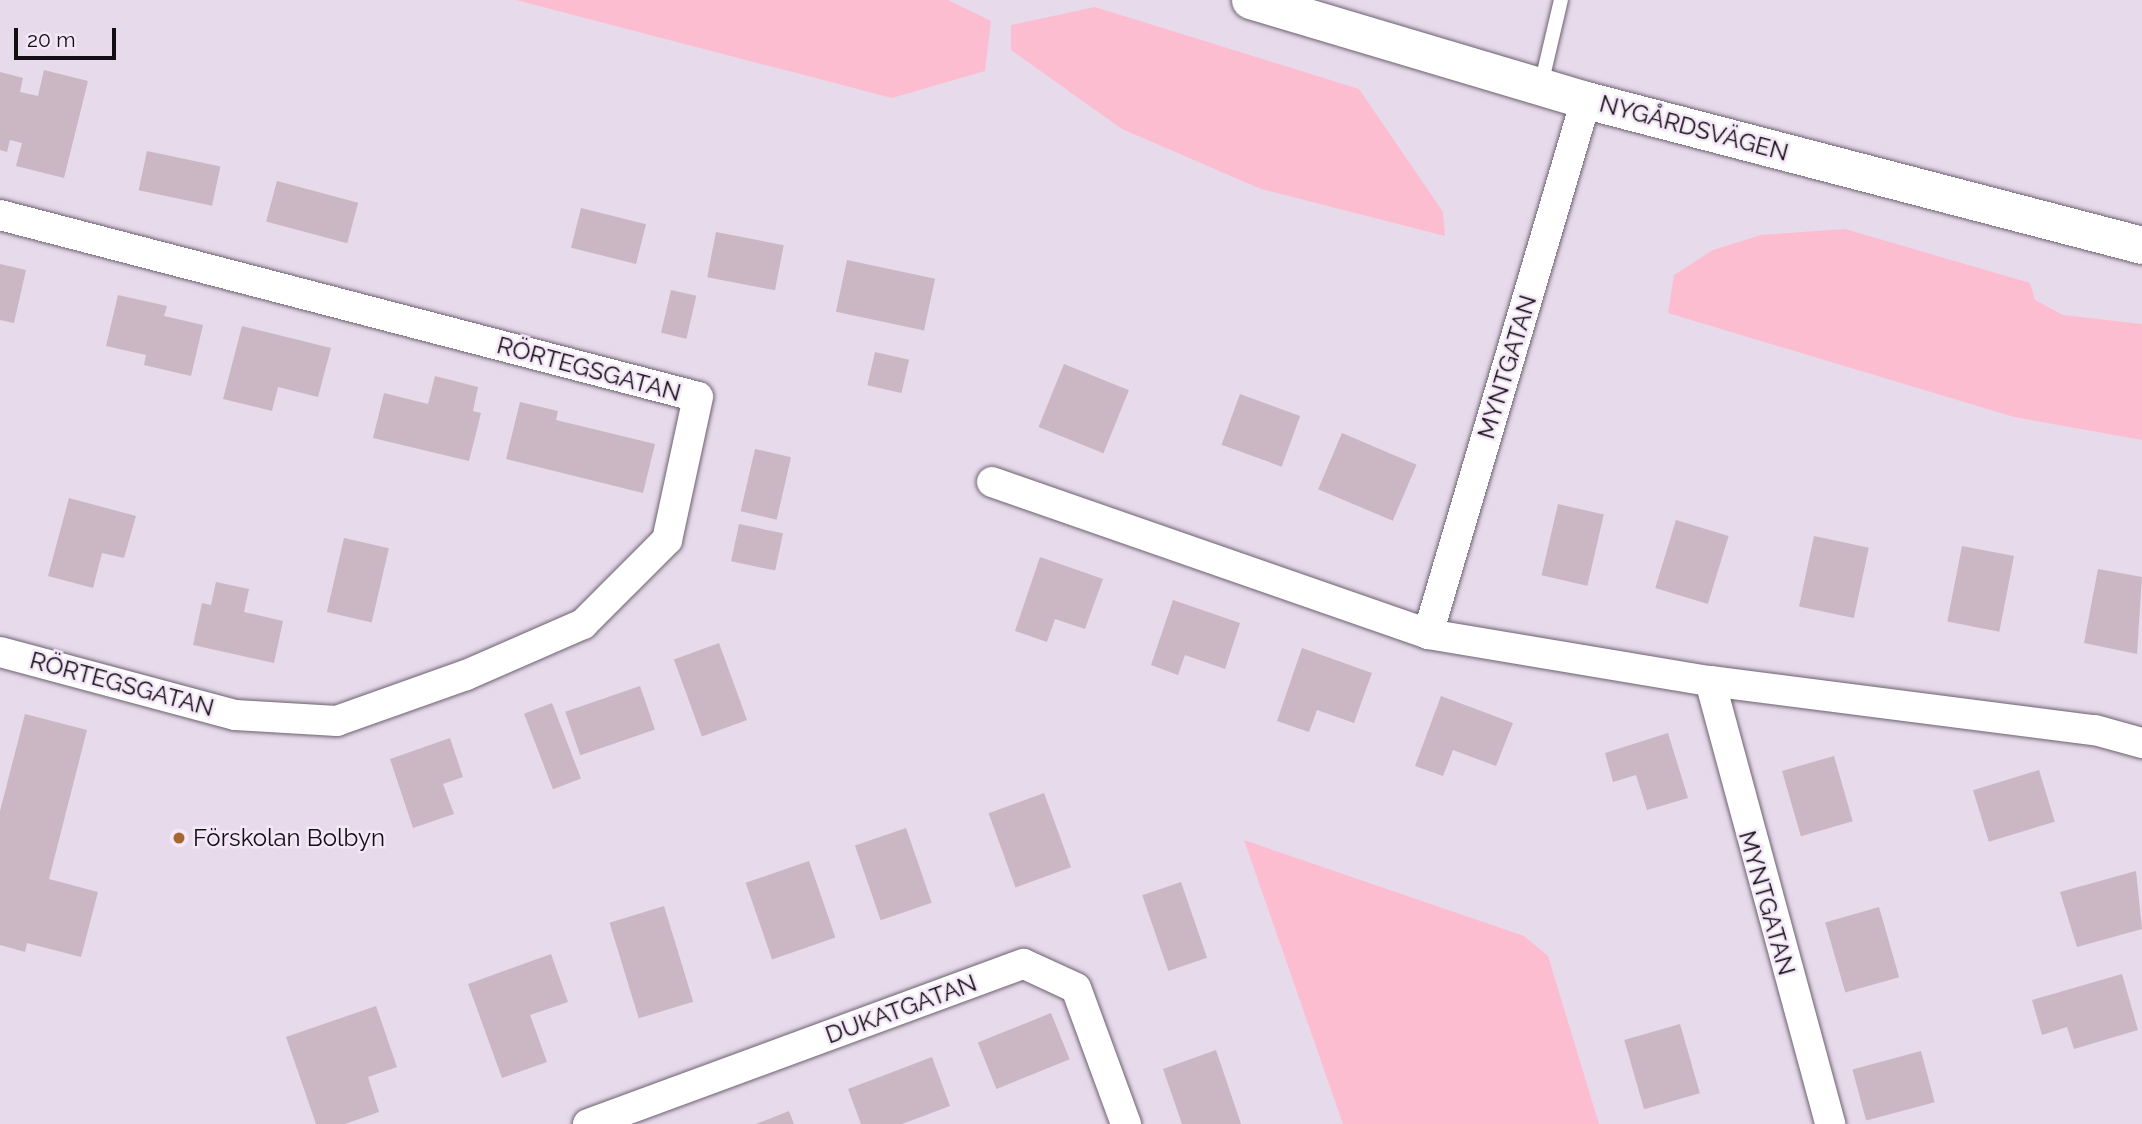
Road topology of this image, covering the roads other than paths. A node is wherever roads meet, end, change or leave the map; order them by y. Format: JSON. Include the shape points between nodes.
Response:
{"nodes":[{"id":1,"x":1250,"y":0,"type":"edge"},
{"id":2,"x":1561,"y":0,"type":"edge"},
{"id":3,"x":1540,"y":86,"type":"junction"},
{"id":4,"x":1586,"y":100,"type":"junction"},
{"id":5,"x":0,"y":215,"type":"edge"},
{"id":6,"x":2142,"y":246,"type":"edge"},
{"id":7,"x":992,"y":482,"type":"dead end"},
{"id":8,"x":1428,"y":634,"type":"junction"},
{"id":9,"x":0,"y":652,"type":"edge"},
{"id":10,"x":1710,"y":681,"type":"junction"},
{"id":11,"x":2142,"y":743,"type":"edge"},
{"id":12,"x":588,"y":1124,"type":"edge"},
{"id":13,"x":1126,"y":1124,"type":"edge"},
{"id":14,"x":1830,"y":1124,"type":"edge"}],
"edges":[{"from":1,"to":3,"type":"street","name":"NYGÅRDSVÄGEN"},
{"from":2,"to":3,"type":"lane"},
{"from":3,"to":4,"type":"street","name":"NYGÅRDSVÄGEN"},
{"from":4,"to":6,"type":"street","name":"NYGÅRDSVÄGEN"},
{"from":4,"to":8,"type":"street","name":"MYNTGATAN"},
{"from":5,"to":9,"type":"street","name":"RÖRTEGSGATAN","via":[[698,397],[667,540],[583,624],[466,676],[337,722],[235,715]]},
{"from":7,"to":8,"type":"street"},
{"from":8,"to":10,"type":"street"},
{"from":10,"to":11,"type":"street","via":[[2095,730]]},
{"from":10,"to":14,"type":"street","name":"MYNTGATAN"},
{"from":12,"to":13,"type":"street","name":"DUKATGATAN","via":[[1024,964],[1076,988]]}]}
